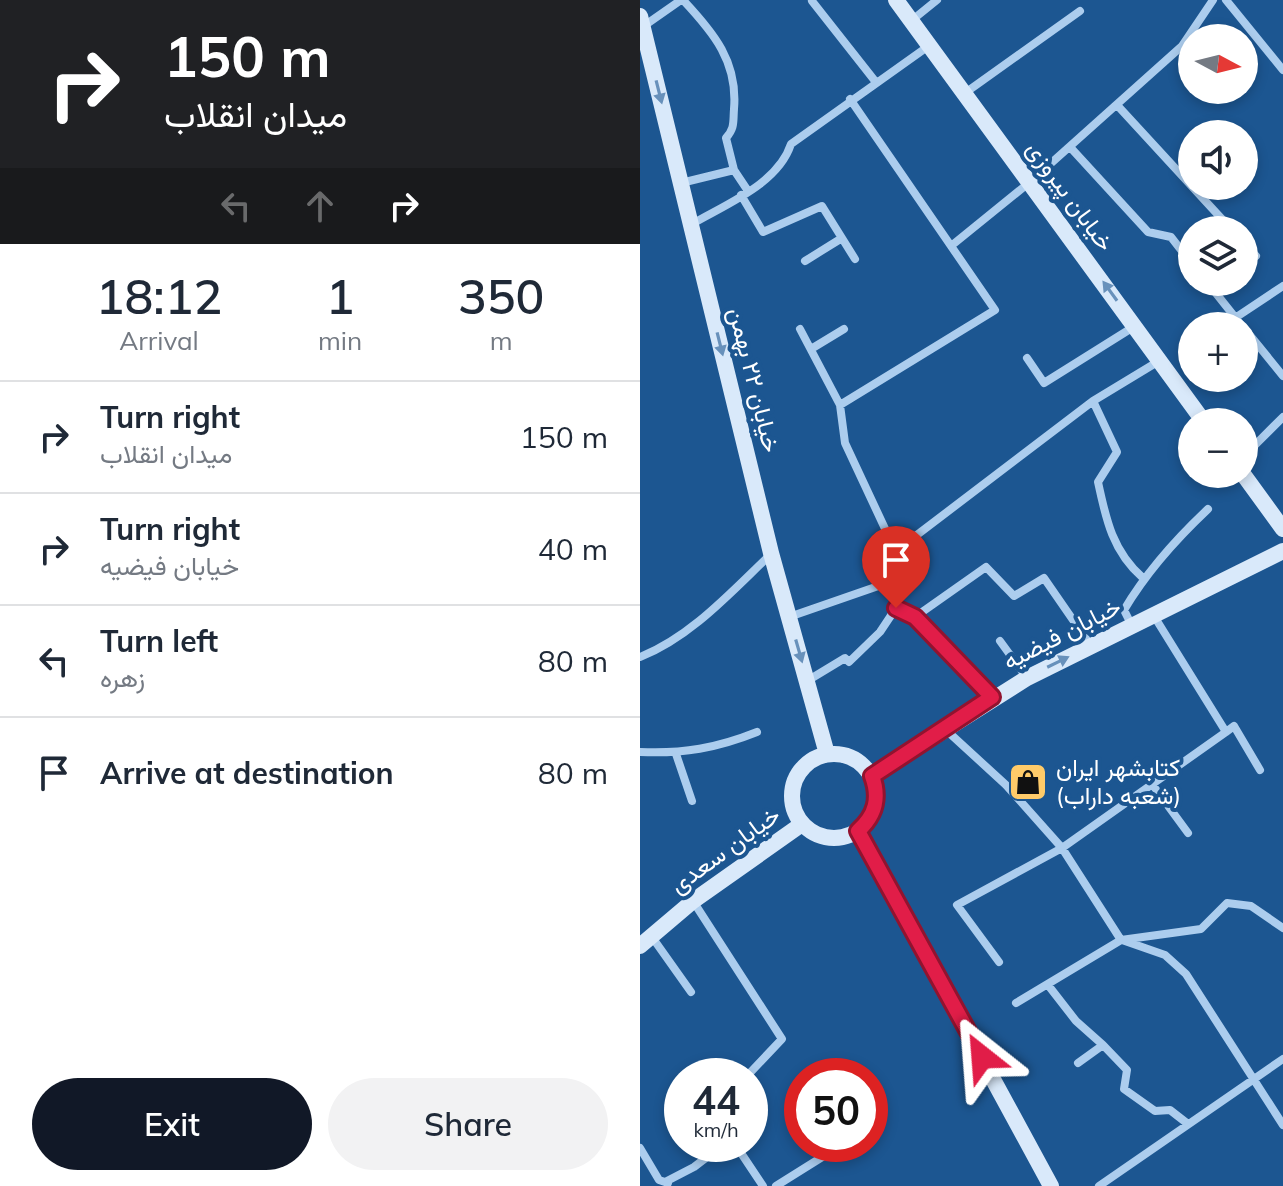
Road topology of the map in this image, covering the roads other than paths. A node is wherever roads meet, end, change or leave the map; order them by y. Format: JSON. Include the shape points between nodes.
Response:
{"nodes":[{"id":1,"x":682,"y":0,"type":"edge"},
{"id":2,"x":896,"y":0,"type":"edge"},
{"id":3,"x":937,"y":0,"type":"edge"},
{"id":4,"x":1213,"y":0,"type":"edge"},
{"id":5,"x":1226,"y":0,"type":"edge"},
{"id":6,"x":812,"y":1,"type":"edge"},
{"id":7,"x":1080,"y":11,"type":"dead end"},
{"id":8,"x":911,"y":21,"type":"junction"},
{"id":9,"x":641,"y":24,"type":"edge"},
{"id":10,"x":930,"y":44,"type":"junction"},
{"id":11,"x":1283,"y":70,"type":"edge"},
{"id":12,"x":875,"y":81,"type":"junction"},
{"id":13,"x":965,"y":93,"type":"junction"},
{"id":14,"x":850,"y":99,"type":"junction"},
{"id":15,"x":1117,"y":105,"type":"junction"},
{"id":16,"x":1070,"y":147,"type":"junction"},
{"id":17,"x":734,"y":170,"type":"junction"},
{"id":18,"x":1178,"y":170,"type":"edge"},
{"id":19,"x":1030,"y":182,"type":"junction"},
{"id":20,"x":681,"y":183,"type":"junction"},
{"id":21,"x":745,"y":193,"type":"junction"},
{"id":22,"x":1205,"y":200,"type":"edge"},
{"id":23,"x":1220,"y":216,"type":"edge"},
{"id":24,"x":691,"y":225,"type":"junction"},
{"id":25,"x":842,"y":238,"type":"junction"},
{"id":26,"x":951,"y":246,"type":"junction"},
{"id":27,"x":1178,"y":246,"type":"edge"},
{"id":28,"x":855,"y":259,"type":"dead end"},
{"id":29,"x":805,"y":261,"type":"dead end"},
{"id":30,"x":1283,"y":286,"type":"edge"},
{"id":31,"x":1218,"y":296,"type":"edge"},
{"id":32,"x":1230,"y":312,"type":"edge"},
{"id":33,"x":1244,"y":312,"type":"edge"},
{"id":34,"x":1135,"y":326,"type":"junction"},
{"id":35,"x":800,"y":329,"type":"dead end"},
{"id":36,"x":844,"y":329,"type":"dead end"},
{"id":37,"x":1258,"y":345,"type":"edge"},
{"id":38,"x":811,"y":349,"type":"junction"},
{"id":39,"x":1027,"y":358,"type":"dead end"},
{"id":40,"x":1159,"y":361,"type":"junction"},
{"id":41,"x":1283,"y":376,"type":"edge"},
{"id":42,"x":1093,"y":401,"type":"junction"},
{"id":43,"x":840,"y":405,"type":"junction"},
{"id":44,"x":1194,"y":408,"type":"edge"},
{"id":45,"x":1283,"y":417,"type":"edge"},
{"id":46,"x":1258,"y":442,"type":"edge"},
{"id":47,"x":1253,"y":488,"type":"edge"},
{"id":48,"x":1208,"y":509,"type":"dead end"},
{"id":49,"x":1283,"y":529,"type":"edge"},
{"id":50,"x":895,"y":550,"type":"junction"},
{"id":51,"x":1283,"y":551,"type":"edge"},
{"id":52,"x":771,"y":553,"type":"junction"},
{"id":53,"x":1143,"y":578,"type":"junction"},
{"id":54,"x":887,"y":583,"type":"junction"},
{"id":55,"x":896,"y":608,"type":"junction"},
{"id":56,"x":1153,"y":615,"type":"junction"},
{"id":57,"x":789,"y":617,"type":"junction"},
{"id":58,"x":915,"y":617,"type":"junction"},
{"id":59,"x":1132,"y":626,"type":"junction"},
{"id":60,"x":1000,"y":641,"type":"dead end"},
{"id":61,"x":1091,"y":646,"type":"junction"},
{"id":62,"x":640,"y":657,"type":"edge"},
{"id":63,"x":1027,"y":678,"type":"junction"},
{"id":64,"x":807,"y":681,"type":"junction"},
{"id":65,"x":992,"y":697,"type":"junction"},
{"id":66,"x":943,"y":727,"type":"junction"},
{"id":67,"x":757,"y":732,"type":"dead end"},
{"id":68,"x":1226,"y":732,"type":"junction"},
{"id":69,"x":640,"y":752,"type":"edge"},
{"id":70,"x":676,"y":754,"type":"junction"},
{"id":71,"x":827,"y":754,"type":"junction"},
{"id":72,"x":1260,"y":770,"type":"dead end"},
{"id":73,"x":872,"y":776,"type":"junction"},
{"id":74,"x":1152,"y":784,"type":"junction"},
{"id":75,"x":692,"y":801,"type":"dead end"},
{"id":76,"x":802,"y":824,"type":"junction"},
{"id":77,"x":858,"y":831,"type":"junction"},
{"id":78,"x":1188,"y":833,"type":"dead end"},
{"id":79,"x":1062,"y":848,"type":"junction"},
{"id":80,"x":693,"y":901,"type":"junction"},
{"id":81,"x":1283,"y":928,"type":"edge"},
{"id":82,"x":1121,"y":940,"type":"junction"},
{"id":83,"x":644,"y":941,"type":"edge"},
{"id":84,"x":999,"y":962,"type":"dead end"},
{"id":85,"x":1048,"y":985,"type":"junction"},
{"id":86,"x":691,"y":992,"type":"dead end"},
{"id":87,"x":1016,"y":1003,"type":"dead end"},
{"id":88,"x":1103,"y":1045,"type":"junction"},
{"id":89,"x":764,"y":1058,"type":"edge"},
{"id":90,"x":1283,"y":1059,"type":"edge"},
{"id":91,"x":1078,"y":1063,"type":"dead end"},
{"id":92,"x":1252,"y":1080,"type":"junction"},
{"id":93,"x":1188,"y":1124,"type":"junction"},
{"id":94,"x":1283,"y":1125,"type":"edge"},
{"id":95,"x":640,"y":1148,"type":"edge"},
{"id":96,"x":701,"y":1162,"type":"edge"},
{"id":97,"x":747,"y":1162,"type":"edge"},
{"id":98,"x":814,"y":1162,"type":"edge"},
{"id":99,"x":668,"y":1184,"type":"edge"},
{"id":100,"x":763,"y":1186,"type":"edge"},
{"id":101,"x":776,"y":1186,"type":"edge"},
{"id":102,"x":1051,"y":1186,"type":"edge"},
{"id":103,"x":1099,"y":1186,"type":"edge"}],
"edges":[{"from":1,"to":9,"type":"street"},
{"from":1,"to":17,"type":"street","via":[[716,35],[730,65],[734,129],[726,138],[726,149]]},
{"from":2,"to":8,"type":"main road","name":"خیابان پیروزی"},
{"from":3,"to":8,"type":"street"},
{"from":4,"to":15,"type":"street","via":[[1182,46]]},
{"from":5,"to":11,"type":"street"},
{"from":6,"to":12,"type":"street"},
{"from":7,"to":13,"type":"street"},
{"from":8,"to":10,"type":"main road","name":"خیابان پیروزی"},
{"from":9,"to":20,"type":"main road","name":"خیابان ۲۲ بهمن","one_way":true},
{"from":10,"to":12,"type":"street"},
{"from":10,"to":13,"type":"main road","name":"خیابان پیروزی"},
{"from":12,"to":14,"type":"street"},
{"from":13,"to":19,"type":"main road","name":"خیابان پیروزی"},
{"from":14,"to":21,"type":"street","via":[[791,144],[786,158]]},
{"from":14,"to":26,"type":"street"},
{"from":15,"to":16,"type":"street"},
{"from":15,"to":18,"type":"street"},
{"from":16,"to":19,"type":"street"},
{"from":16,"to":27,"type":"street","via":[[1148,232],[1171,237]]},
{"from":17,"to":20,"type":"street"},
{"from":17,"to":21,"type":"street"},
{"from":19,"to":26,"type":"street"},
{"from":34,"to":19,"type":"main road","name":"خیابان پیروزی","one_way":true},
{"from":20,"to":24,"type":"main road","name":"خیابان ۲۲ بهمن"},
{"from":21,"to":24,"type":"street"},
{"from":21,"to":25,"type":"street","via":[[763,232],[822,206]]},
{"from":22,"to":23,"type":"street"},
{"from":24,"to":52,"type":"main road","name":"خیابان ۲۲ بهمن","one_way":true},
{"from":25,"to":28,"type":"street"},
{"from":25,"to":29,"type":"street"},
{"from":26,"to":43,"type":"street","via":[[995,310]]},
{"from":30,"to":33,"type":"street"},
{"from":31,"to":32,"type":"street"},
{"from":34,"to":39,"type":"street","via":[[1044,383]]},
{"from":34,"to":40,"type":"main road","name":"خیابان پیروزی"},
{"from":35,"to":38,"type":"street"},
{"from":36,"to":38,"type":"street"},
{"from":37,"to":41,"type":"street"},
{"from":38,"to":43,"type":"street"},
{"from":40,"to":42,"type":"street"},
{"from":40,"to":44,"type":"main road","name":"خیابان پیروزی"},
{"from":42,"to":50,"type":"street"},
{"from":42,"to":53,"type":"street","via":[[1117,452],[1098,482],[1107,526],[1125,563]]},
{"from":43,"to":50,"type":"street","via":[[845,443]]},
{"from":45,"to":46,"type":"street"},
{"from":47,"to":49,"type":"main road"},
{"from":48,"to":53,"type":"street"},
{"from":50,"to":54,"type":"street","via":[[880,563]]},
{"from":51,"to":56,"type":"main road","name":"خیابان فیضیه"},
{"from":52,"to":57,"type":"main road","name":"خیابان ۲۲ بهمن"},
{"from":52,"to":62,"type":"street","via":[[716,606]]},
{"from":53,"to":59,"type":"street","via":[[1124,610]]},
{"from":54,"to":55,"type":"street"},
{"from":54,"to":57,"type":"street"},
{"from":55,"to":58,"type":"street"},
{"from":55,"to":64,"type":"street","via":[[849,662],[845,658]]},
{"from":56,"to":59,"type":"main road","name":"خیابان فیضیه"},
{"from":56,"to":68,"type":"street"},
{"from":57,"to":64,"type":"main road","name":"خیابان ۲۲ بهمن","one_way":true},
{"from":58,"to":61,"type":"street","via":[[986,567],[1014,596],[1044,578]]},
{"from":58,"to":65,"type":"street"},
{"from":59,"to":61,"type":"main road","name":"خیابان فیضیه"},
{"from":60,"to":63,"type":"street"},
{"from":63,"to":61,"type":"main road","name":"خیابان فیضیه","one_way":true},
{"from":63,"to":65,"type":"main road","name":"خیابان فیضیه"},
{"from":64,"to":71,"type":"main road","name":"خیابان ۲۲ بهمن"},
{"from":65,"to":66,"type":"main road","name":"خیابان فیضیه"},
{"from":66,"to":73,"type":"main road","name":"خیابان فیضیه"},
{"from":66,"to":79,"type":"street","via":[[1006,785]]},
{"from":67,"to":70,"type":"street","via":[[723,746]]},
{"from":68,"to":72,"type":"street","via":[[1234,726]]},
{"from":68,"to":74,"type":"street"},
{"from":69,"to":70,"type":"street"},
{"from":70,"to":75,"type":"street"},
{"from":71,"to":73,"type":"main road","via":[[848,756]]},
{"from":71,"to":76,"type":"main road","via":[[805,766],[793,788],[795,813]]},
{"from":73,"to":77,"type":"main road","via":[[877,800]]},
{"from":74,"to":78,"type":"street"},
{"from":74,"to":79,"type":"street"},
{"from":76,"to":77,"type":"main road","via":[[834,839]]},
{"from":76,"to":80,"type":"main road","name":"خیابان سعدی"},
{"from":77,"to":102,"type":"main road"},
{"from":79,"to":82,"type":"street"},
{"from":79,"to":84,"type":"street","via":[[957,905]]},
{"from":80,"to":83,"type":"main road","name":"خیابان سعدی"},
{"from":80,"to":89,"type":"street","via":[[782,1039]]},
{"from":81,"to":82,"type":"street","via":[[1251,906],[1227,903],[1201,929]]},
{"from":82,"to":85,"type":"street"},
{"from":82,"to":92,"type":"street","via":[[1165,955],[1186,974]]},
{"from":83,"to":86,"type":"street"},
{"from":85,"to":87,"type":"street"},
{"from":85,"to":88,"type":"street"},
{"from":88,"to":91,"type":"street"},
{"from":88,"to":93,"type":"street","via":[[1127,1070],[1124,1089],[1155,1111],[1170,1110]]},
{"from":90,"to":92,"type":"street"},
{"from":92,"to":93,"type":"street"},
{"from":92,"to":94,"type":"street"},
{"from":93,"to":103,"type":"street"},
{"from":95,"to":99,"type":"street","via":[[659,1180]]},
{"from":96,"to":99,"type":"street"},
{"from":97,"to":100,"type":"street"},
{"from":98,"to":101,"type":"street"}]}
